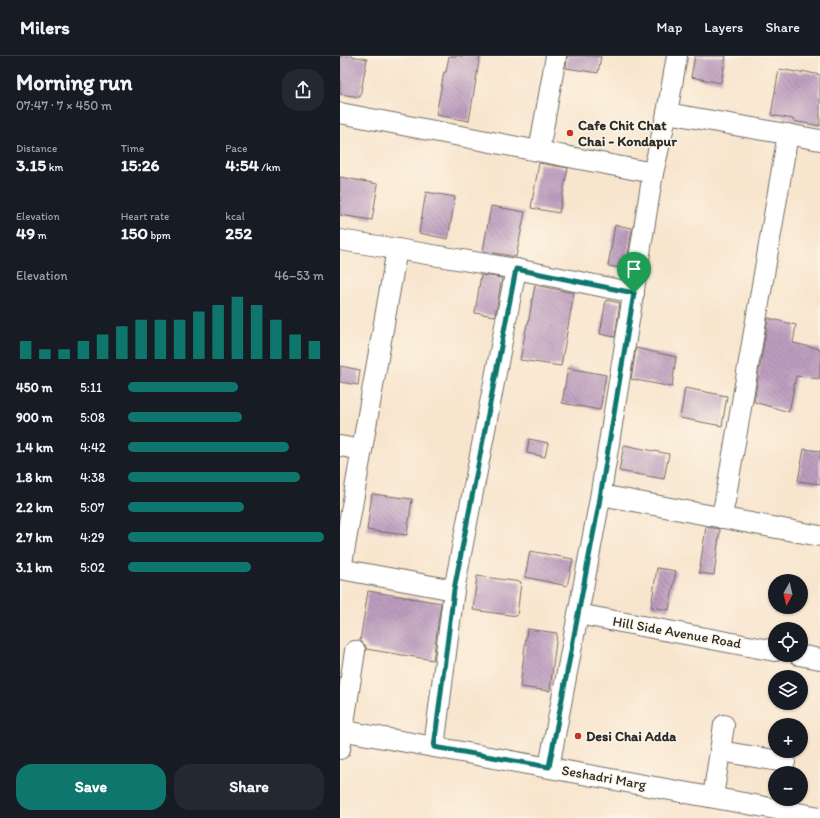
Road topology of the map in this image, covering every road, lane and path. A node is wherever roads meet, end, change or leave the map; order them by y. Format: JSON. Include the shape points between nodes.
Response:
{"nodes":[{"id":1,"x":556,"y":56,"type":"edge"},
{"id":2,"x":677,"y":56,"type":"edge"},
{"id":3,"x":340,"y":113,"type":"edge"},
{"id":4,"x":667,"y":113,"type":"junction"},
{"id":5,"x":788,"y":134,"type":"junction"},
{"id":6,"x":820,"y":140,"type":"edge"},
{"id":7,"x":539,"y":151,"type":"junction"},
{"id":8,"x":653,"y":173,"type":"junction"},
{"id":9,"x":340,"y":240,"type":"edge"},
{"id":10,"x":397,"y":249,"type":"junction"},
{"id":11,"x":516,"y":269,"type":"junction"},
{"id":12,"x":634,"y":293,"type":"junction"},
{"id":13,"x":340,"y":446,"type":"edge"},
{"id":14,"x":362,"y":450,"type":"junction"},
{"id":15,"x":601,"y":495,"type":"junction"},
{"id":16,"x":721,"y":518,"type":"junction"},
{"id":17,"x":820,"y":536,"type":"edge"},
{"id":18,"x":340,"y":569,"type":"edge"},
{"id":19,"x":454,"y":590,"type":"junction"},
{"id":20,"x":578,"y":614,"type":"junction"},
{"id":21,"x":768,"y":650,"type":"edge"},
{"id":22,"x":355,"y":651,"type":"dead end"},
{"id":23,"x":808,"y":657,"type":"edge"},
{"id":24,"x":820,"y":659,"type":"edge"},
{"id":25,"x":724,"y":725,"type":"dead end"},
{"id":26,"x":341,"y":736,"type":"edge"},
{"id":27,"x":434,"y":747,"type":"junction"},
{"id":28,"x":720,"y":751,"type":"junction"},
{"id":29,"x":784,"y":762,"type":"edge"},
{"id":30,"x":549,"y":767,"type":"junction"},
{"id":31,"x":713,"y":798,"type":"junction"},
{"id":32,"x":768,"y":803,"type":"edge"},
{"id":33,"x":784,"y":806,"type":"edge"},
{"id":34,"x":820,"y":817,"type":"edge"}],
"edges":[{"from":1,"to":7,"type":"street"},
{"from":2,"to":4,"type":"street"},
{"from":3,"to":7,"type":"street"},
{"from":4,"to":5,"type":"street"},
{"from":4,"to":8,"type":"street"},
{"from":5,"to":6,"type":"street"},
{"from":5,"to":16,"type":"street"},
{"from":7,"to":8,"type":"street"},
{"from":8,"to":12,"type":"street"},
{"from":9,"to":10,"type":"street"},
{"from":10,"to":11,"type":"street"},
{"from":10,"to":14,"type":"street"},
{"from":11,"to":12,"type":"street"},
{"from":11,"to":19,"type":"street"},
{"from":12,"to":15,"type":"street"},
{"from":13,"to":14,"type":"street"},
{"from":14,"to":18,"type":"street"},
{"from":15,"to":16,"type":"street"},
{"from":15,"to":20,"type":"street"},
{"from":16,"to":17,"type":"street"},
{"from":18,"to":19,"type":"street"},
{"from":19,"to":27,"type":"street"},
{"from":20,"to":21,"type":"street","name":"Hill Side Avenue Road"},
{"from":20,"to":30,"type":"street"},
{"from":22,"to":26,"type":"street"},
{"from":23,"to":24,"type":"street"},
{"from":25,"to":28,"type":"street"},
{"from":26,"to":27,"type":"street","name":"Seshadri Marg"},
{"from":27,"to":30,"type":"street","name":"Seshadri Marg"},
{"from":28,"to":29,"type":"street"},
{"from":28,"to":31,"type":"street"},
{"from":30,"to":31,"type":"street","name":"Seshadri Marg"},
{"from":31,"to":32,"type":"street","name":"Seshadri Marg"},
{"from":33,"to":34,"type":"street","name":"Seshadri Marg"}]}
